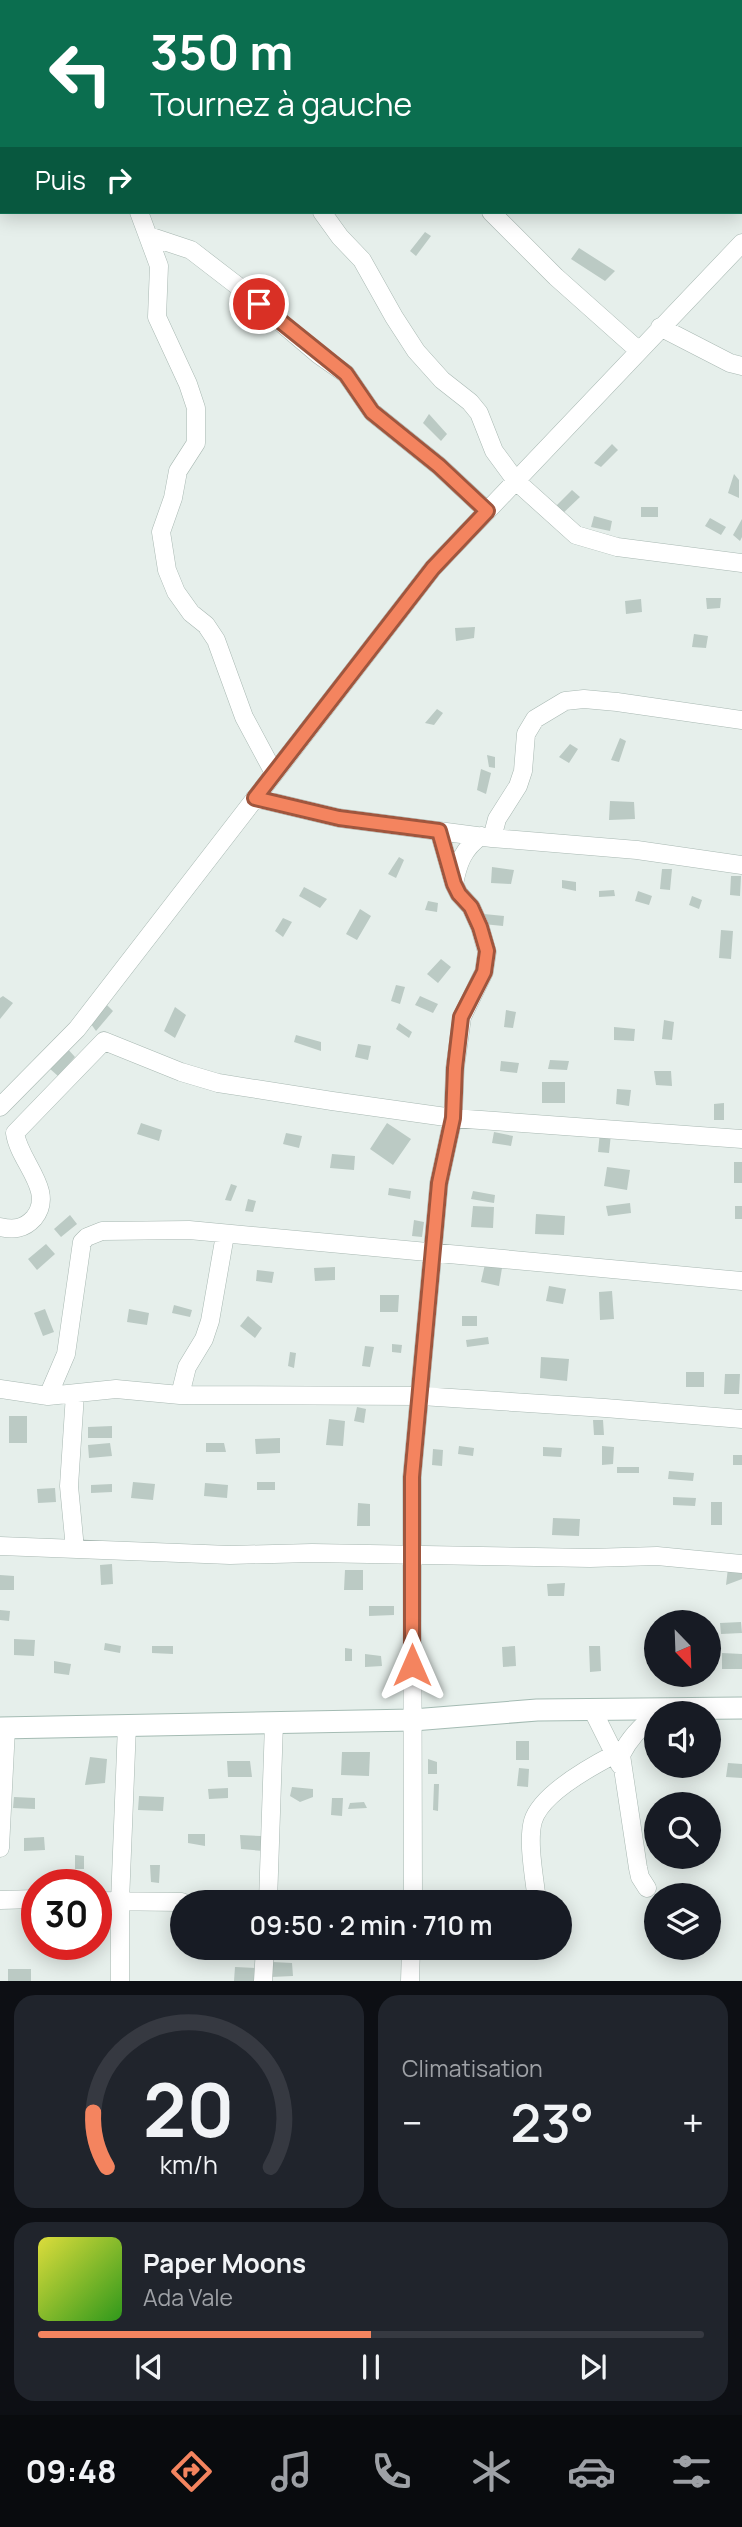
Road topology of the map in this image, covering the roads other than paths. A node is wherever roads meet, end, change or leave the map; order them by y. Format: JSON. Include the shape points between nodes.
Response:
{"nodes":[{"id":1,"x":140,"y":214,"type":"edge"},
{"id":2,"x":323,"y":214,"type":"edge"},
{"id":3,"x":493,"y":214,"type":"edge"},
{"id":4,"x":149,"y":236,"type":"junction"},
{"id":5,"x":742,"y":243,"type":"edge"},
{"id":6,"x":660,"y":327,"type":"junction"},
{"id":7,"x":638,"y":350,"type":"junction"},
{"id":8,"x":742,"y":366,"type":"edge"},
{"id":9,"x":516,"y":481,"type":"junction"},
{"id":10,"x":487,"y":511,"type":"junction"},
{"id":11,"x":742,"y":563,"type":"edge"},
{"id":12,"x":742,"y":720,"type":"edge"},
{"id":13,"x":274,"y":773,"type":"junction"},
{"id":14,"x":255,"y":798,"type":"junction"},
{"id":15,"x":439,"y":831,"type":"junction"},
{"id":16,"x":486,"y":837,"type":"junction"},
{"id":17,"x":742,"y":865,"type":"edge"},
{"id":18,"x":454,"y":884,"type":"junction"},
{"id":19,"x":77,"y":1029,"type":"junction"},
{"id":20,"x":104,"y":1041,"type":"junction"},
{"id":21,"x":0,"y":1107,"type":"edge"},
{"id":22,"x":453,"y":1118,"type":"junction"},
{"id":23,"x":742,"y":1139,"type":"edge"},
{"id":24,"x":0,"y":1227,"type":"edge"},
{"id":25,"x":225,"y":1235,"type":"junction"},
{"id":26,"x":434,"y":1251,"type":"junction"},
{"id":27,"x":742,"y":1281,"type":"edge"},
{"id":28,"x":0,"y":1388,"type":"edge"},
{"id":29,"x":75,"y":1394,"type":"junction"},
{"id":30,"x":180,"y":1395,"type":"junction"},
{"id":31,"x":48,"y":1396,"type":"junction"},
{"id":32,"x":421,"y":1396,"type":"junction"},
{"id":33,"x":742,"y":1419,"type":"edge"},
{"id":34,"x":0,"y":1546,"type":"edge"},
{"id":35,"x":75,"y":1549,"type":"junction"},
{"id":36,"x":411,"y":1555,"type":"junction"},
{"id":37,"x":742,"y":1564,"type":"edge"},
{"id":38,"x":742,"y":1708,"type":"edge"},
{"id":39,"x":592,"y":1709,"type":"junction"},
{"id":40,"x":721,"y":1709,"type":"edge"},
{"id":41,"x":644,"y":1711,"type":"edge"},
{"id":42,"x":413,"y":1720,"type":"junction"},
{"id":43,"x":274,"y":1723,"type":"junction"},
{"id":44,"x":127,"y":1725,"type":"junction"},
{"id":45,"x":644,"y":1726,"type":"edge"},
{"id":46,"x":3,"y":1728,"type":"edge"},
{"id":47,"x":615,"y":1754,"type":"junction"},
{"id":48,"x":622,"y":1771,"type":"junction"},
{"id":49,"x":0,"y":1848,"type":"edge"},
{"id":50,"x":644,"y":1883,"type":"edge"},
{"id":51,"x":268,"y":1890,"type":"edge"},
{"id":52,"x":413,"y":1890,"type":"edge"},
{"id":53,"x":536,"y":1890,"type":"edge"},
{"id":54,"x":21,"y":1899,"type":"edge"},
{"id":55,"x":0,"y":1900,"type":"edge"},
{"id":56,"x":112,"y":1902,"type":"edge"},
{"id":57,"x":120,"y":1902,"type":"junction"},
{"id":58,"x":170,"y":1902,"type":"edge"},
{"id":59,"x":264,"y":1960,"type":"edge"},
{"id":60,"x":411,"y":1960,"type":"edge"},
{"id":61,"x":121,"y":1981,"type":"edge"},
{"id":62,"x":263,"y":1981,"type":"edge"},
{"id":63,"x":410,"y":1981,"type":"edge"}],
"edges":[{"from":1,"to":4,"type":"street"},
{"from":2,"to":9,"type":"street","via":[[362,260],[421,358],[479,413],[494,451]]},
{"from":3,"to":7,"type":"street"},
{"from":4,"to":10,"type":"street","via":[[191,250],[346,374],[372,412]]},
{"from":4,"to":13,"type":"street","via":[[159,266],[157,317],[197,408],[195,443],[178,471],[161,532],[167,570],[176,593],[216,640],[244,717]]},
{"from":5,"to":6,"type":"street"},
{"from":6,"to":7,"type":"street"},
{"from":6,"to":8,"type":"street"},
{"from":7,"to":9,"type":"street"},
{"from":9,"to":10,"type":"street"},
{"from":9,"to":11,"type":"street","via":[[576,535],[617,547]]},
{"from":10,"to":13,"type":"street","via":[[433,568]]},
{"from":12,"to":16,"type":"street","via":[[617,702],[565,701],[535,719],[526,734],[518,786]]},
{"from":13,"to":14,"type":"street"},
{"from":14,"to":15,"type":"street","via":[[339,818]]},
{"from":14,"to":19,"type":"street"},
{"from":15,"to":16,"type":"street"},
{"from":15,"to":18,"type":"street"},
{"from":16,"to":17,"type":"street"},
{"from":16,"to":18,"type":"street","via":[[467,846]]},
{"from":18,"to":22,"type":"street","via":[[471,907],[487,951],[484,972],[461,1017]]},
{"from":19,"to":20,"type":"street"},
{"from":19,"to":21,"type":"street"},
{"from":20,"to":22,"type":"street","via":[[218,1083]]},
{"from":20,"to":24,"type":"street","via":[[15,1133],[24,1160],[38,1181],[42,1204],[29,1224],[14,1230]]},
{"from":22,"to":23,"type":"street"},
{"from":22,"to":26,"type":"street","via":[[439,1183]]},
{"from":25,"to":26,"type":"street"},
{"from":25,"to":30,"type":"street","via":[[210,1321],[187,1367]]},
{"from":25,"to":31,"type":"street","via":[[110,1230],[87,1237],[79,1258],[66,1354]]},
{"from":26,"to":27,"type":"street"},
{"from":26,"to":32,"type":"street"},
{"from":28,"to":31,"type":"street"},
{"from":29,"to":30,"type":"street","via":[[116,1389]]},
{"from":29,"to":31,"type":"street"},
{"from":29,"to":35,"type":"street","via":[[69,1486]]},
{"from":30,"to":32,"type":"street"},
{"from":32,"to":33,"type":"street"},
{"from":32,"to":36,"type":"street","via":[[412,1477]]},
{"from":34,"to":35,"type":"street"},
{"from":35,"to":36,"type":"street"},
{"from":36,"to":37,"type":"street","via":[[657,1556]]},
{"from":36,"to":42,"type":"street"},
{"from":38,"to":40,"type":"main road"},
{"from":39,"to":41,"type":"main road"},
{"from":39,"to":42,"type":"main road"},
{"from":39,"to":47,"type":"street"},
{"from":42,"to":43,"type":"main road"},
{"from":42,"to":52,"type":"street"},
{"from":43,"to":44,"type":"main road"},
{"from":43,"to":51,"type":"street"},
{"from":44,"to":46,"type":"main road"},
{"from":44,"to":57,"type":"street"},
{"from":45,"to":48,"type":"street","via":[[621,1755]]},
{"from":46,"to":49,"type":"street"},
{"from":47,"to":48,"type":"street"},
{"from":47,"to":53,"type":"street","via":[[540,1806],[532,1823]]},
{"from":48,"to":50,"type":"street"},
{"from":54,"to":55,"type":"street"},
{"from":56,"to":57,"type":"street"},
{"from":57,"to":58,"type":"street"},
{"from":57,"to":61,"type":"street"},
{"from":59,"to":62,"type":"street"},
{"from":60,"to":63,"type":"street"}]}
